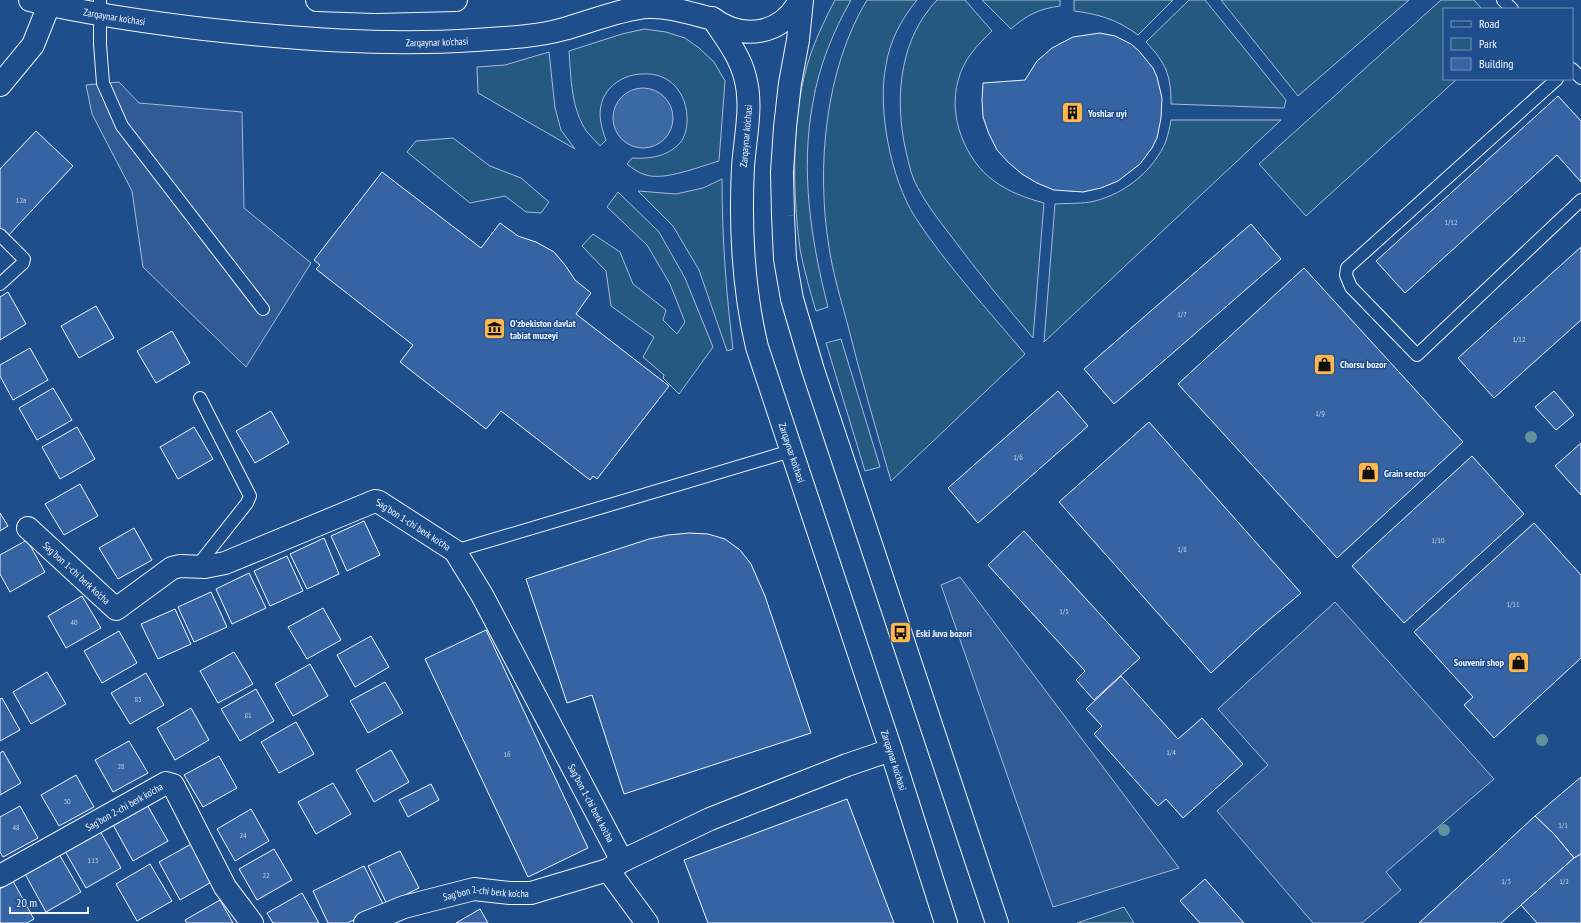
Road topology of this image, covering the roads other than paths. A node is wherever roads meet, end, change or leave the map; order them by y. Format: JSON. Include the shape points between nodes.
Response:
{"nodes":[{"id":1,"x":317,"y":0,"type":"edge"},
{"id":2,"x":456,"y":0,"type":"edge"},
{"id":3,"x":698,"y":0,"type":"edge"},
{"id":4,"x":801,"y":0,"type":"edge"},
{"id":5,"x":1503,"y":0,"type":"edge"},
{"id":6,"x":39,"y":2,"type":"edge"},
{"id":7,"x":99,"y":7,"type":"edge"},
{"id":8,"x":1511,"y":8,"type":"edge"},
{"id":9,"x":713,"y":19,"type":"junction"},
{"id":10,"x":1573,"y":71,"type":"edge"},
{"id":11,"x":1581,"y":78,"type":"edge"},
{"id":12,"x":1556,"y":80,"type":"edge"},
{"id":13,"x":0,"y":85,"type":"edge"},
{"id":14,"x":1581,"y":200,"type":"edge"},
{"id":15,"x":0,"y":235,"type":"edge"},
{"id":16,"x":0,"y":284,"type":"edge"},
{"id":17,"x":263,"y":309,"type":"dead end"},
{"id":18,"x":200,"y":398,"type":"dead end"},
{"id":19,"x":791,"y":451,"type":"junction"},
{"id":20,"x":28,"y":528,"type":"dead end"},
{"id":21,"x":455,"y":551,"type":"junction"},
{"id":22,"x":198,"y":565,"type":"junction"},
{"id":23,"x":890,"y":750,"type":"junction"},
{"id":24,"x":615,"y":865,"type":"junction"},
{"id":25,"x":0,"y":876,"type":"edge"},
{"id":26,"x":252,"y":923,"type":"edge"},
{"id":27,"x":365,"y":923,"type":"edge"},
{"id":28,"x":647,"y":923,"type":"edge"},
{"id":29,"x":946,"y":923,"type":"edge"},
{"id":30,"x":997,"y":923,"type":"edge"}],
"edges":[{"from":1,"to":2,"type":"main road"},
{"from":3,"to":9,"type":"main road"},
{"from":4,"to":9,"type":"main road","via":[[786,18],[763,30],[746,32],[728,28]]},
{"from":4,"to":30,"type":"main road","via":[[798,40],[787,105],[782,172],[785,259],[792,299]]},
{"from":5,"to":8,"type":"lane"},
{"from":6,"to":7,"type":"main road","name":"Zarqaynar ko'chasi"},
{"from":6,"to":13,"type":"main road","via":[[34,45]]},
{"from":7,"to":9,"type":"main road","name":"Zarqaynar ko'chasi","via":[[186,26],[270,36],[378,41],[468,40],[541,34],[647,7],[676,10]]},
{"from":7,"to":17,"type":"lane","via":[[103,83],[122,126]]},
{"from":9,"to":19,"type":"main road","name":"Zarqaynar ko'chasi","via":[[737,57],[748,86],[749,113],[743,166],[742,218],[746,293],[757,348]]},
{"from":10,"to":11,"type":"lane"},
{"from":12,"to":14,"type":"lane","via":[[1347,268],[1346,275],[1351,287],[1418,355]]},
{"from":15,"to":16,"type":"lane","via":[[24,259],[23,263]]},
{"from":18,"to":22,"type":"lane","via":[[250,496]]},
{"from":19,"to":21,"type":"lane"},
{"from":19,"to":23,"type":"main road","name":"Zarqaynar ko'chasi"},
{"from":20,"to":22,"type":"main road","name":"Sag'bon 1-chi berk ko'cha","via":[[116,609],[172,568]]},
{"from":21,"to":22,"type":"main road","name":"Sag'bon 1-chi berk ko'cha","via":[[375,501],[225,563],[205,567]]},
{"from":21,"to":24,"type":"main road","name":"Sag'bon 1-chi berk ko'cha","via":[[482,595]]},
{"from":23,"to":24,"type":"main road","name":"Sag'bon 2-chi berk ko'cha","via":[[710,819]]},
{"from":23,"to":29,"type":"main road","name":"Zarqaynar ko'chasi"},
{"from":24,"to":27,"type":"main road","name":"Sag'bon 2-chi berk ko'cha","via":[[531,893],[474,889],[404,907]]},
{"from":24,"to":28,"type":"main road","name":"Sag'bon 1-chi berk ko'cha"},
{"from":25,"to":26,"type":"main road","name":"Sag'bon 2-chi berk ko'cha","via":[[166,783],[173,786],[225,886]]}]}
